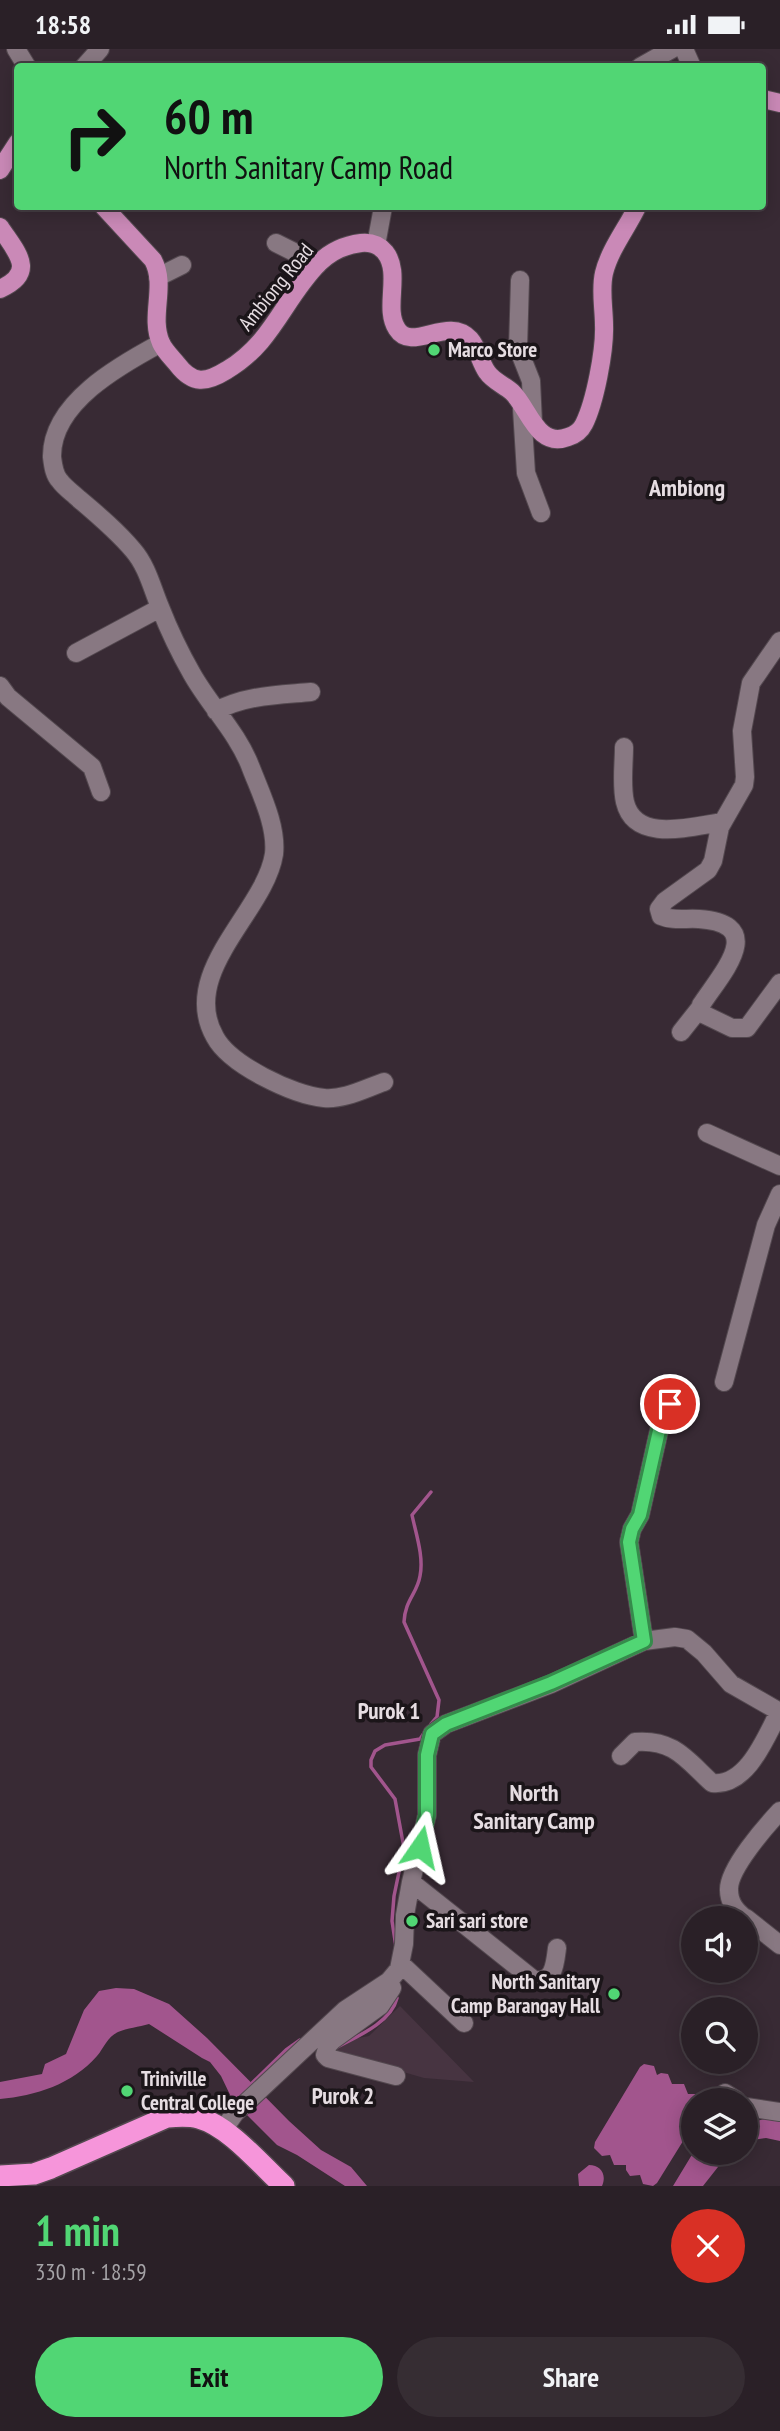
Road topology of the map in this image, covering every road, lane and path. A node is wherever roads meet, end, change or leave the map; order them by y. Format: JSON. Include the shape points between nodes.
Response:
{"nodes":[{"id":1,"x":100,"y":49,"type":"edge"},
{"id":2,"x":672,"y":49,"type":"edge"},
{"id":3,"x":88,"y":63,"type":"edge"},
{"id":4,"x":647,"y":63,"type":"edge"},
{"id":5,"x":14,"y":148,"type":"edge"},
{"id":6,"x":0,"y":170,"type":"edge"},
{"id":7,"x":107,"y":210,"type":"edge"},
{"id":8,"x":382,"y":210,"type":"edge"},
{"id":9,"x":635,"y":210,"type":"edge"},
{"id":10,"x":0,"y":227,"type":"edge"},
{"id":11,"x":276,"y":243,"type":"dead end"},
{"id":12,"x":376,"y":245,"type":"junction"},
{"id":13,"x":324,"y":259,"type":"junction"},
{"id":14,"x":182,"y":265,"type":"dead end"},
{"id":15,"x":158,"y":277,"type":"junction"},
{"id":16,"x":520,"y":279,"type":"dead end"},
{"id":17,"x":0,"y":289,"type":"edge"},
{"id":18,"x":161,"y":343,"type":"junction"},
{"id":19,"x":522,"y":406,"type":"junction"},
{"id":20,"x":533,"y":423,"type":"junction"},
{"id":21,"x":541,"y":513,"type":"dead end"},
{"id":22,"x":160,"y":608,"type":"junction"},
{"id":23,"x":780,"y":641,"type":"edge"},
{"id":24,"x":76,"y":653,"type":"dead end"},
{"id":25,"x":0,"y":686,"type":"edge"},
{"id":26,"x":311,"y":692,"type":"dead end"},
{"id":27,"x":216,"y":711,"type":"junction"},
{"id":28,"x":624,"y":747,"type":"dead end"},
{"id":29,"x":101,"y":792,"type":"dead end"},
{"id":30,"x":723,"y":822,"type":"junction"},
{"id":31,"x":780,"y":982,"type":"edge"},
{"id":32,"x":700,"y":1008,"type":"junction"},
{"id":33,"x":681,"y":1032,"type":"dead end"},
{"id":34,"x":384,"y":1081,"type":"dead end"},
{"id":35,"x":707,"y":1132,"type":"dead end"},
{"id":36,"x":780,"y":1166,"type":"edge"},
{"id":37,"x":780,"y":1194,"type":"edge"},
{"id":38,"x":780,"y":1221,"type":"edge"},
{"id":39,"x":754,"y":1315,"type":"dead end"},
{"id":40,"x":724,"y":1382,"type":"dead end"},
{"id":41,"x":670,"y":1404,"type":"dead end"},
{"id":42,"x":644,"y":1641,"type":"junction"},
{"id":43,"x":780,"y":1712,"type":"edge"},
{"id":44,"x":621,"y":1756,"type":"dead end"},
{"id":45,"x":780,"y":1811,"type":"edge"},
{"id":46,"x":411,"y":1882,"type":"junction"},
{"id":47,"x":733,"y":1906,"type":"edge"},
{"id":48,"x":758,"y":1928,"type":"edge"},
{"id":49,"x":780,"y":1945,"type":"edge"},
{"id":50,"x":557,"y":1948,"type":"dead end"},
{"id":51,"x":401,"y":1964,"type":"junction"},
{"id":52,"x":389,"y":1981,"type":"junction"},
{"id":53,"x":464,"y":2023,"type":"dead end"},
{"id":54,"x":396,"y":2075,"type":"dead end"},
{"id":55,"x":758,"y":2109,"type":"edge"},
{"id":56,"x":780,"y":2112,"type":"edge"},
{"id":57,"x":223,"y":2130,"type":"junction"},
{"id":58,"x":0,"y":2176,"type":"edge"},
{"id":59,"x":284,"y":2186,"type":"edge"}],
"edges":[{"from":1,"to":3,"type":"street"},
{"from":2,"to":4,"type":"street"},
{"from":5,"to":6,"type":"main road"},
{"from":7,"to":15,"type":"main road","via":[[153,260]]},
{"from":8,"to":12,"type":"street"},
{"from":9,"to":20,"type":"main road","via":[[604,274],[600,363],[583,426],[558,439],[539,432]]},
{"from":10,"to":17,"type":"main road","via":[[22,265],[18,278]]},
{"from":11,"to":13,"type":"street"},
{"from":12,"to":13,"type":"main road","name":"Ambiong Road","via":[[348,245]]},
{"from":12,"to":19,"type":"main road","via":[[387,254],[390,265],[393,316],[399,333],[411,338],[447,330],[462,333],[471,339],[488,373]]},
{"from":13,"to":18,"type":"main road","name":"Ambiong Road","via":[[253,352],[212,379],[200,380],[183,372]]},
{"from":14,"to":15,"type":"street"},
{"from":15,"to":18,"type":"main road","name":"Ambiong Road"},
{"from":16,"to":20,"type":"street","via":[[517,348],[531,381]]},
{"from":18,"to":22,"type":"street","via":[[89,389],[60,424],[52,454],[60,482],[135,552]]},
{"from":19,"to":20,"type":"main road"},
{"from":19,"to":21,"type":"street","via":[[526,473]]},
{"from":22,"to":24,"type":"street"},
{"from":22,"to":27,"type":"street","via":[[190,672]]},
{"from":23,"to":30,"type":"street","via":[[751,683],[742,731],[744,785]]},
{"from":25,"to":29,"type":"street","via":[[92,767]]},
{"from":26,"to":27,"type":"street","via":[[234,701]]},
{"from":27,"to":34,"type":"street","via":[[250,764],[274,833],[269,873],[221,952],[210,981],[209,1024],[216,1040],[259,1074],[323,1098]]},
{"from":28,"to":30,"type":"street","via":[[625,800],[630,815],[644,826],[663,830]]},
{"from":30,"to":32,"type":"street","via":[[708,870],[659,909],[667,918],[726,923],[736,938],[734,956]]},
{"from":31,"to":32,"type":"street","via":[[747,1028],[732,1028]]},
{"from":32,"to":33,"type":"street"},
{"from":35,"to":36,"type":"street"},
{"from":37,"to":40,"type":"street","via":[[766,1225]]},
{"from":38,"to":39,"type":"street"},
{"from":41,"to":42,"type":"street","via":[[663,1413],[640,1515],[629,1542]]},
{"from":42,"to":43,"type":"street","via":[[687,1639],[731,1684]]},
{"from":42,"to":46,"type":"street","via":[[446,1724],[432,1734],[427,1755],[427,1815]]},
{"from":43,"to":44,"type":"street","via":[[740,1774],[722,1784],[712,1783],[670,1746],[651,1740],[635,1742]]},
{"from":45,"to":47,"type":"street","via":[[733,1873],[728,1889]]},
{"from":46,"to":50,"type":"street","via":[[534,1980],[546,1979],[553,1972]]},
{"from":46,"to":51,"type":"street"},
{"from":48,"to":49,"type":"street"},
{"from":51,"to":52,"type":"street"},
{"from":51,"to":53,"type":"street"},
{"from":52,"to":54,"type":"street","via":[[392,1988],[380,2006],[329,2047],[328,2058]]},
{"from":52,"to":57,"type":"street","via":[[345,2010],[239,2109]]},
{"from":55,"to":56,"type":"street"},
{"from":57,"to":58,"type":"highway","via":[[202,2118],[167,2117],[51,2168]]},
{"from":57,"to":59,"type":"highway"}]}
